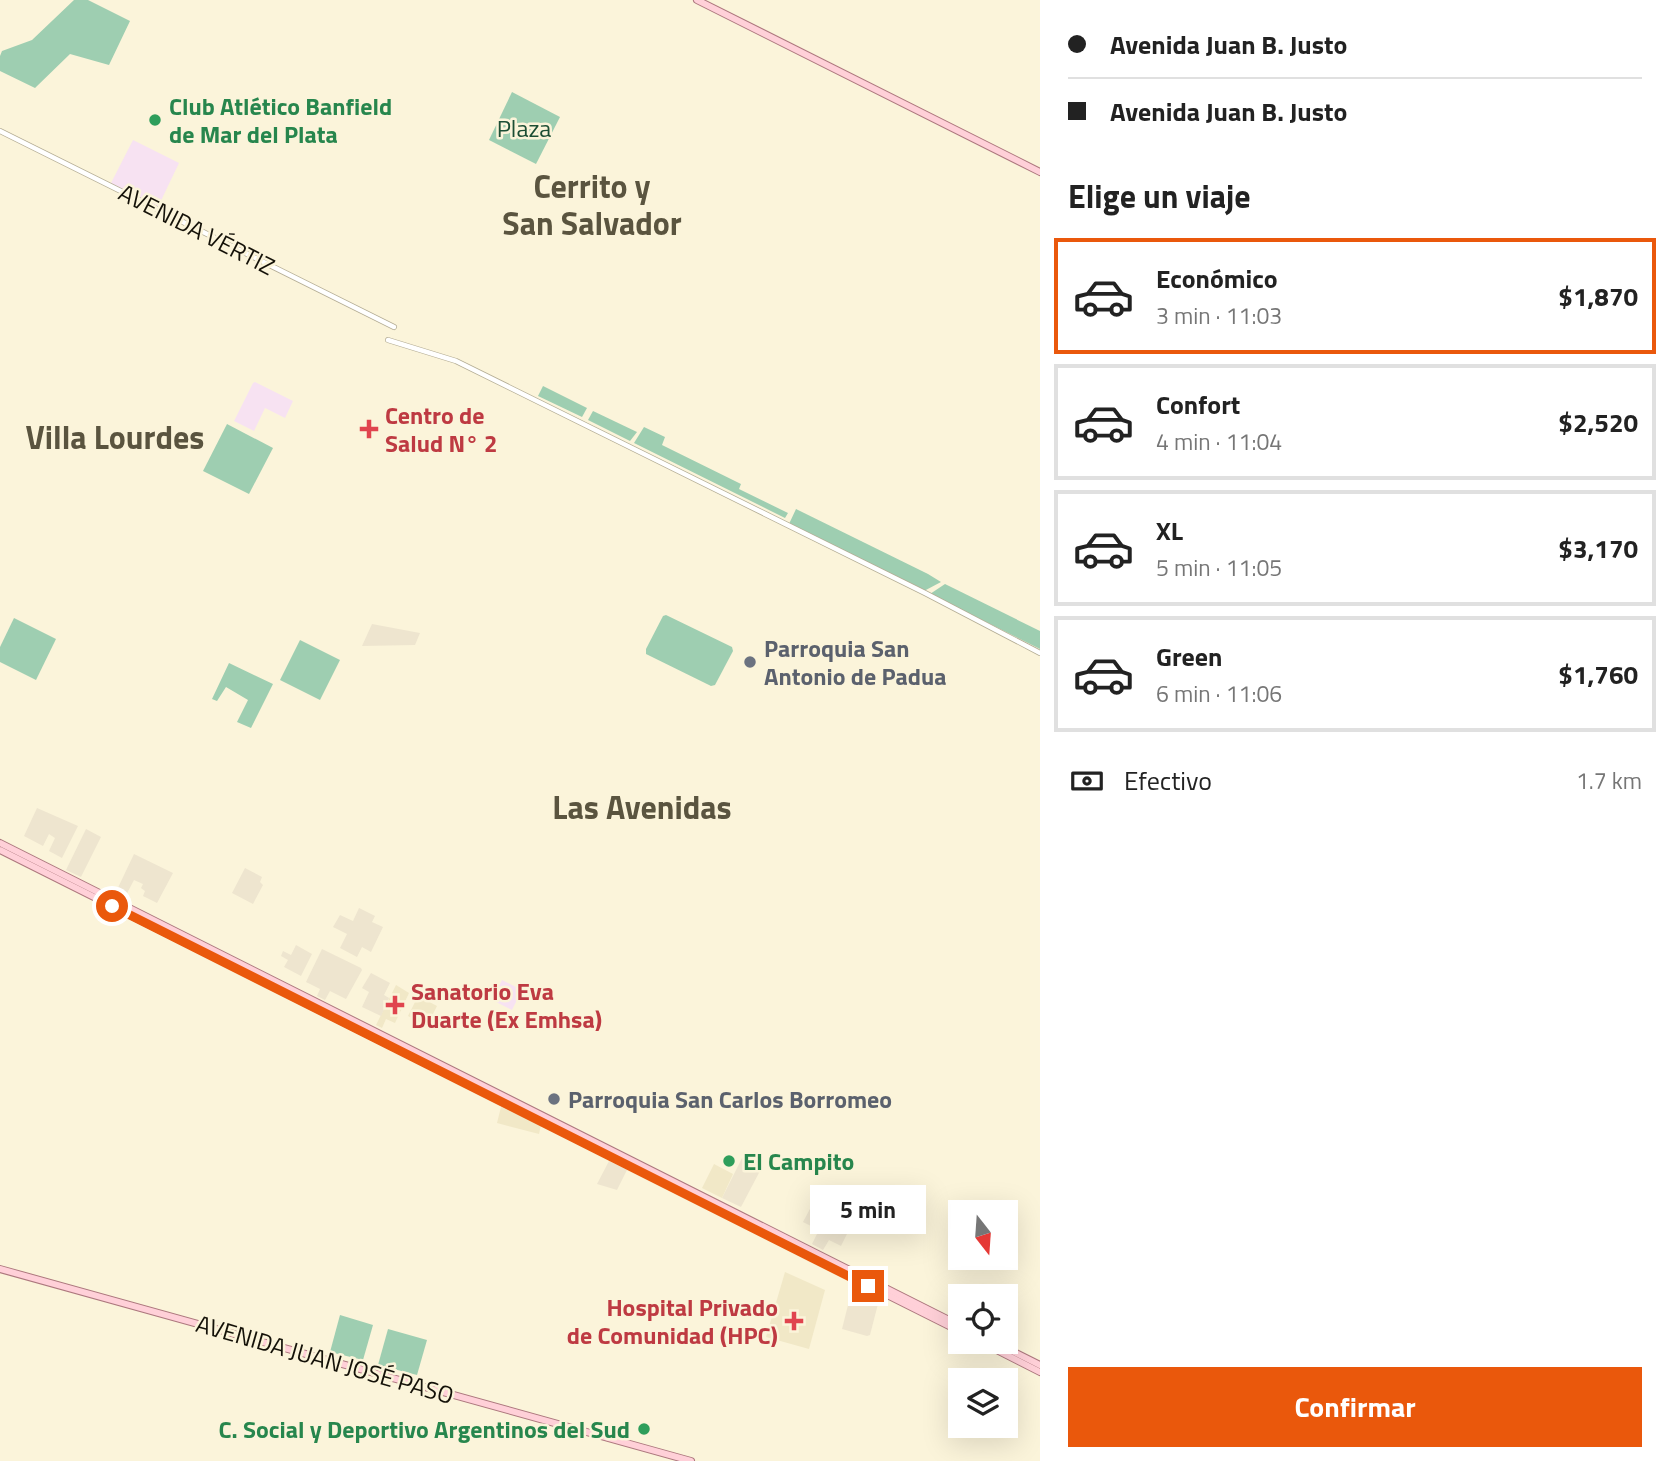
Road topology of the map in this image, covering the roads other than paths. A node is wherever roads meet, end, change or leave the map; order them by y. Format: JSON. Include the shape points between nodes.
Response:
{"nodes":[{"id":1,"x":697,"y":0,"type":"edge"},
{"id":2,"x":0,"y":131,"type":"edge"},
{"id":3,"x":1040,"y":172,"type":"edge"},
{"id":4,"x":394,"y":327,"type":"dead end"},
{"id":5,"x":388,"y":340,"type":"dead end"},
{"id":6,"x":1040,"y":653,"type":"edge"},
{"id":7,"x":0,"y":843,"type":"edge"},
{"id":8,"x":0,"y":850,"type":"edge"},
{"id":9,"x":0,"y":1269,"type":"edge"},
{"id":10,"x":948,"y":1319,"type":"edge"},
{"id":11,"x":948,"y":1325,"type":"edge"},
{"id":12,"x":1005,"y":1354,"type":"edge"},
{"id":13,"x":1018,"y":1354,"type":"edge"},
{"id":14,"x":1040,"y":1365,"type":"edge"},
{"id":15,"x":1040,"y":1372,"type":"edge"},
{"id":16,"x":691,"y":1461,"type":"edge"}],
"edges":[{"from":1,"to":3,"type":"main road"},
{"from":2,"to":4,"type":"street","name":"AVENIDA VÉRTIZ"},
{"from":5,"to":6,"type":"street","via":[[456,361]]},
{"from":7,"to":10,"type":"main road"},
{"from":8,"to":11,"type":"main road"},
{"from":9,"to":16,"type":"main road","name":"AVENIDA JUAN JOSÉ PASO"},
{"from":12,"to":15,"type":"main road"},
{"from":13,"to":14,"type":"main road"}]}
